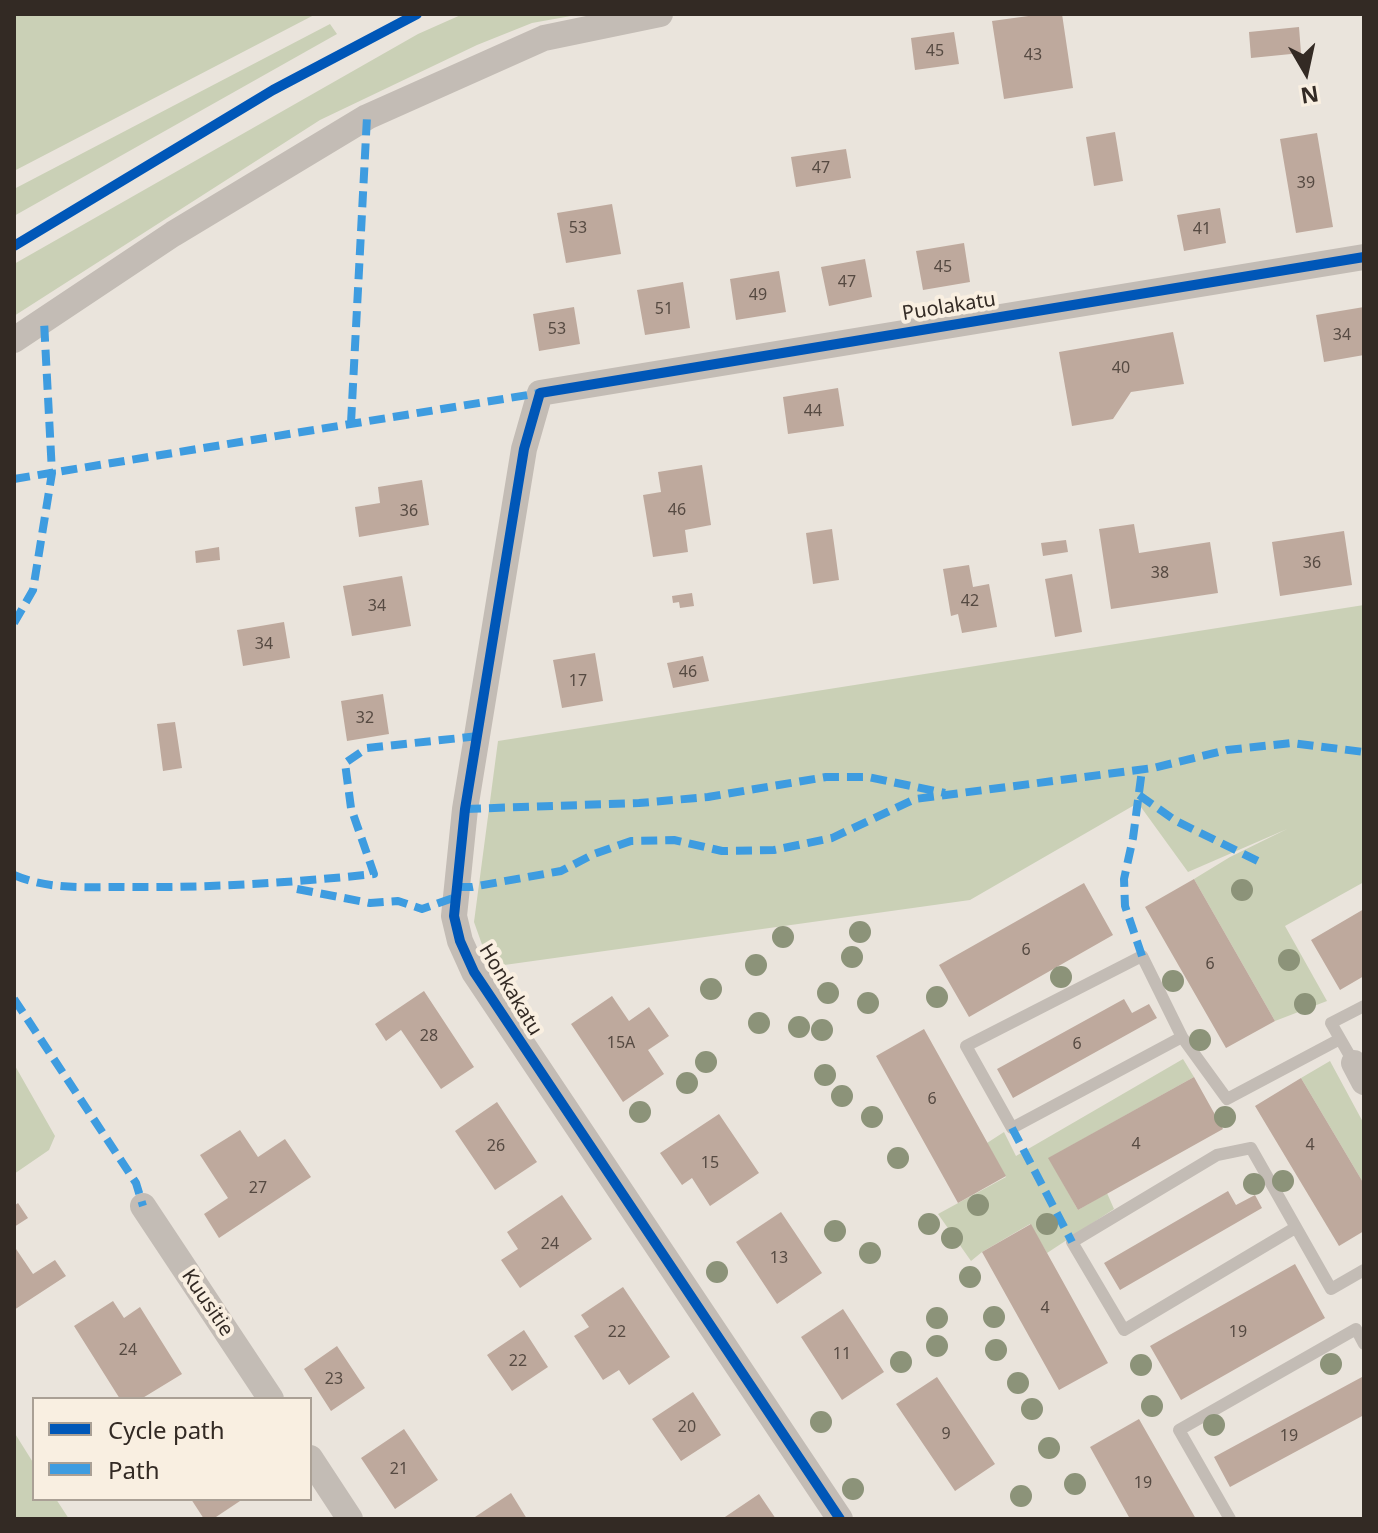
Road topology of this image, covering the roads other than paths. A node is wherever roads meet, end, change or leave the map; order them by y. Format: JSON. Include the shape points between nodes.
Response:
{"nodes":[{"id":1,"x":660,"y":14,"type":"edge"},
{"id":2,"x":1364,"y":257,"type":"edge"},
{"id":3,"x":14,"y":340,"type":"edge"},
{"id":4,"x":540,"y":393,"type":"joint"},
{"id":5,"x":1364,"y":1006,"type":"edge"},
{"id":6,"x":1182,"y":1037,"type":"junction"},
{"id":7,"x":1340,"y":1039,"type":"junction"},
{"id":8,"x":1359,"y":1073,"type":"edge"},
{"id":9,"x":143,"y":1206,"type":"dead end"},
{"id":10,"x":1295,"y":1228,"type":"junction"},
{"id":11,"x":1364,"y":1270,"type":"edge"},
{"id":12,"x":1364,"y":1344,"type":"edge"},
{"id":13,"x":270,"y":1397,"type":"edge"},
{"id":14,"x":312,"y":1461,"type":"edge"},
{"id":15,"x":350,"y":1519,"type":"edge"},
{"id":16,"x":840,"y":1519,"type":"edge"},
{"id":17,"x":1230,"y":1519,"type":"edge"}],
"edges":[{"from":1,"to":3,"type":"street","via":[[544,38],[367,117],[173,234]]},
{"from":2,"to":4,"type":"street","name":"Puolakatu"},
{"from":4,"to":16,"type":"street","name":"Honkakatu","via":[[524,449],[465,809],[454,916],[460,941],[474,972]]},
{"from":5,"to":7,"type":"lane","via":[[1331,1023]]},
{"from":6,"to":6,"type":"lane","via":[[1012,1128],[966,1046],[1142,956]]},
{"from":6,"to":7,"type":"lane","via":[[1227,1099]]},
{"from":7,"to":8,"type":"lane"},
{"from":9,"to":13,"type":"street","name":"Kuusitie"},
{"from":10,"to":10,"type":"lane","via":[[1251,1148],[1217,1155],[1072,1242],[1124,1330]]},
{"from":10,"to":11,"type":"lane","via":[[1331,1289]]},
{"from":12,"to":17,"type":"lane","via":[[1356,1329],[1179,1430]]},
{"from":14,"to":15,"type":"street"}]}
